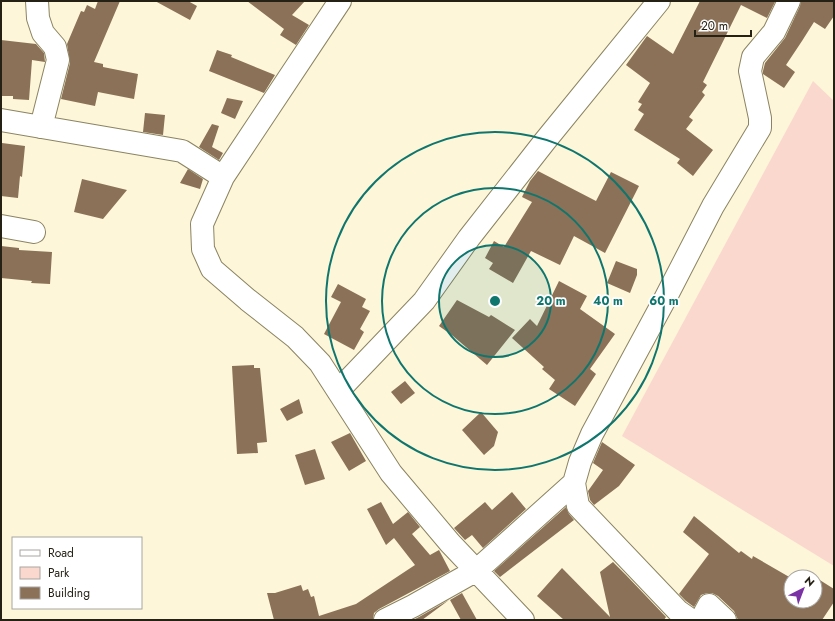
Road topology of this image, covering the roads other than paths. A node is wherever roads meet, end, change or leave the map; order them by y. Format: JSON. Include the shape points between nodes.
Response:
{"nodes":[{"id":1,"x":37,"y":1,"type":"edge"},
{"id":2,"x":340,"y":1,"type":"edge"},
{"id":3,"x":659,"y":1,"type":"edge"},
{"id":4,"x":789,"y":1,"type":"edge"},
{"id":5,"x":1,"y":120,"type":"edge"},
{"id":6,"x":42,"y":127,"type":"junction"},
{"id":7,"x":223,"y":177,"type":"junction"},
{"id":8,"x":1,"y":226,"type":"edge"},
{"id":9,"x":34,"y":232,"type":"dead end"},
{"id":10,"x":338,"y":391,"type":"junction"},
{"id":11,"x":574,"y":483,"type":"junction"},
{"id":12,"x":477,"y":570,"type":"junction"},
{"id":13,"x":384,"y":620,"type":"edge"},
{"id":14,"x":523,"y":620,"type":"edge"},
{"id":15,"x":691,"y":620,"type":"edge"},
{"id":16,"x":701,"y":620,"type":"edge"},
{"id":17,"x":725,"y":620,"type":"edge"}],
"edges":[{"from":1,"to":6,"type":"street","via":[[38,18],[43,33],[55,48],[58,60]]},
{"from":2,"to":7,"type":"street"},
{"from":3,"to":10,"type":"street","via":[[469,238],[424,302]]},
{"from":4,"to":11,"type":"street","via":[[774,32],[753,57],[750,71],[760,128],[713,206],[592,434]]},
{"from":5,"to":6,"type":"street"},
{"from":6,"to":7,"type":"street","via":[[182,151]]},
{"from":7,"to":10,"type":"street","via":[[202,224],[203,248],[212,269],[295,336],[320,363]]},
{"from":8,"to":9,"type":"street"},
{"from":10,"to":12,"type":"street","via":[[391,473],[450,543]]},
{"from":11,"to":12,"type":"street"},
{"from":11,"to":15,"type":"street","via":[[578,506],[678,611]]},
{"from":12,"to":13,"type":"street"},
{"from":12,"to":14,"type":"street"},
{"from":16,"to":17,"type":"street","via":[[709,604]]}]}
